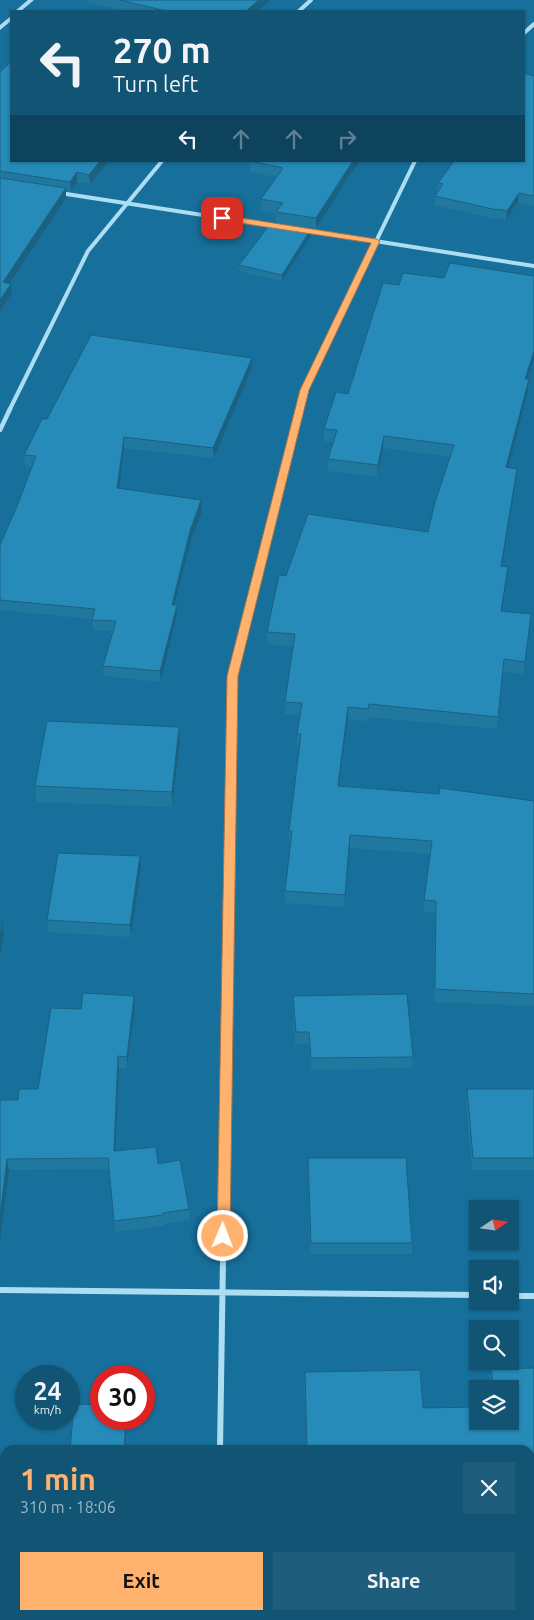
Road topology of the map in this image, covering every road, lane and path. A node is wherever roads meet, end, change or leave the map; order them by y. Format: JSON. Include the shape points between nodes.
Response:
{"nodes":[{"id":1,"x":31,"y":0,"type":"edge"},
{"id":2,"x":311,"y":0,"type":"edge"},
{"id":3,"x":19,"y":10,"type":"edge"},
{"id":4,"x":300,"y":10,"type":"edge"},
{"id":5,"x":10,"y":19,"type":"edge"},
{"id":6,"x":0,"y":28,"type":"edge"},
{"id":7,"x":161,"y":162,"type":"edge"},
{"id":8,"x":415,"y":162,"type":"edge"},
{"id":9,"x":58,"y":193,"type":"edge"},
{"id":10,"x":127,"y":203,"type":"junction"},
{"id":11,"x":280,"y":227,"type":"edge"},
{"id":12,"x":299,"y":230,"type":"edge"},
{"id":13,"x":376,"y":241,"type":"junction"},
{"id":14,"x":534,"y":266,"type":"edge"},
{"id":15,"x":0,"y":430,"type":"edge"},
{"id":16,"x":0,"y":1290,"type":"edge"},
{"id":17,"x":222,"y":1292,"type":"junction"},
{"id":18,"x":469,"y":1295,"type":"edge"},
{"id":19,"x":519,"y":1296,"type":"edge"},
{"id":20,"x":534,"y":1296,"type":"edge"},
{"id":21,"x":220,"y":1445,"type":"edge"}],
"edges":[{"from":1,"to":3,"type":"street"},
{"from":2,"to":4,"type":"street"},
{"from":5,"to":6,"type":"street"},
{"from":7,"to":10,"type":"street"},
{"from":8,"to":13,"type":"street"},
{"from":9,"to":10,"type":"street"},
{"from":10,"to":11,"type":"street"},
{"from":10,"to":15,"type":"street","via":[[88,250]]},
{"from":12,"to":13,"type":"street"},
{"from":13,"to":14,"type":"street"},
{"from":13,"to":17,"type":"street","via":[[304,390],[232,676]]},
{"from":16,"to":17,"type":"street"},
{"from":17,"to":18,"type":"street"},
{"from":17,"to":21,"type":"street"},
{"from":19,"to":20,"type":"street"}]}
